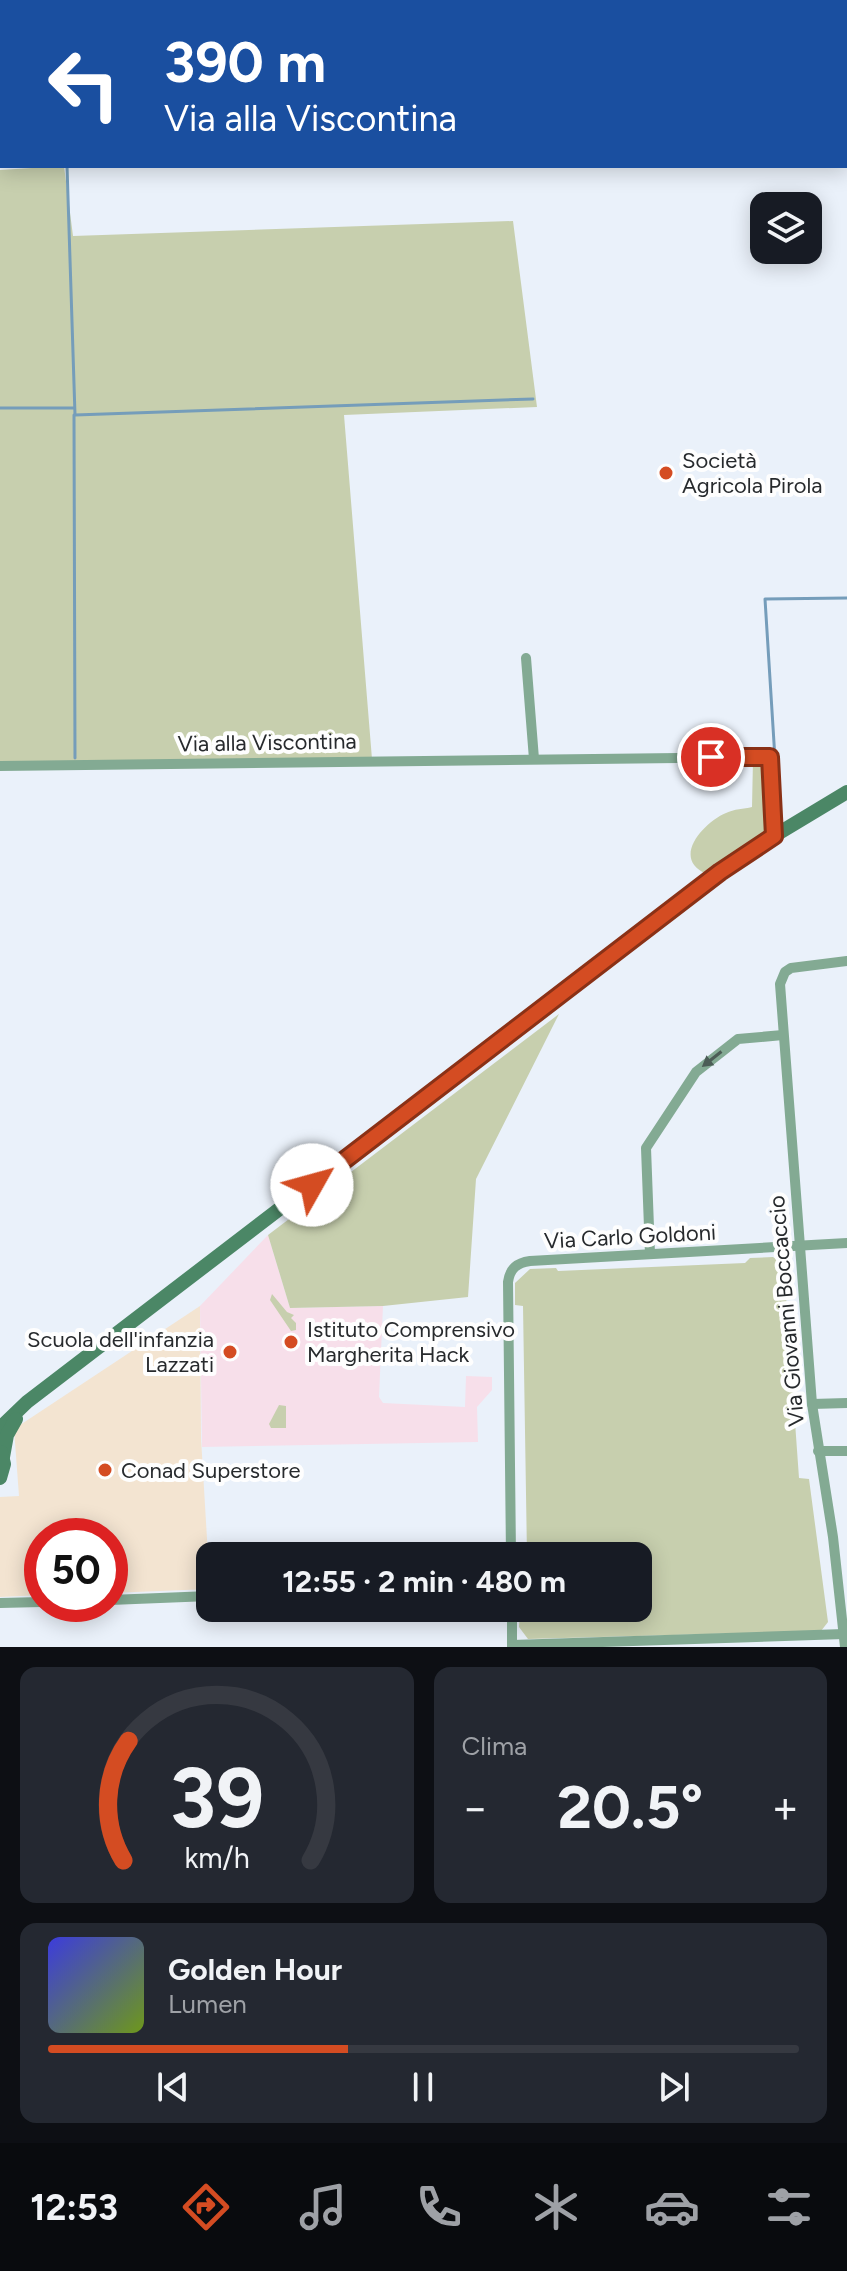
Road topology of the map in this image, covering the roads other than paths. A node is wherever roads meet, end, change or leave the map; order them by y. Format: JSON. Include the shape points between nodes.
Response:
{"nodes":[{"id":1,"x":526,"y":658,"type":"dead end"},
{"id":2,"x":534,"y":759,"type":"junction"},
{"id":3,"x":0,"y":766,"type":"edge"},
{"id":4,"x":847,"y":792,"type":"edge"},
{"id":5,"x":774,"y":836,"type":"junction"},
{"id":6,"x":847,"y":961,"type":"edge"},
{"id":7,"x":783,"y":1035,"type":"junction"},
{"id":8,"x":847,"y":1243,"type":"edge"},
{"id":9,"x":800,"y":1246,"type":"junction"},
{"id":10,"x":650,"y":1254,"type":"junction"},
{"id":11,"x":27,"y":1402,"type":"junction"},
{"id":12,"x":847,"y":1403,"type":"edge"},
{"id":13,"x":812,"y":1404,"type":"junction"},
{"id":14,"x":0,"y":1428,"type":"edge"},
{"id":15,"x":818,"y":1451,"type":"junction"},
{"id":16,"x":847,"y":1451,"type":"edge"},
{"id":17,"x":1,"y":1454,"type":"edge"},
{"id":18,"x":0,"y":1478,"type":"edge"},
{"id":19,"x":511,"y":1542,"type":"edge"},
{"id":20,"x":196,"y":1597,"type":"edge"},
{"id":21,"x":128,"y":1599,"type":"edge"},
{"id":22,"x":24,"y":1602,"type":"edge"},
{"id":23,"x":0,"y":1603,"type":"edge"},
{"id":24,"x":512,"y":1622,"type":"edge"},
{"id":25,"x":844,"y":1634,"type":"junction"},
{"id":26,"x":512,"y":1646,"type":"edge"},
{"id":27,"x":845,"y":1647,"type":"edge"}],
"edges":[{"from":1,"to":2,"type":"street"},
{"from":2,"to":3,"type":"street","name":"Via alla Viscontina"},
{"from":2,"to":5,"type":"street","name":"Via alla Viscontina","via":[[770,757]]},
{"from":4,"to":5,"type":"main road"},
{"from":5,"to":11,"type":"main road"},
{"from":6,"to":7,"type":"street","name":"Via Giovanni Boccaccio","via":[[785,972],[780,984]]},
{"from":7,"to":9,"type":"street","name":"Via Giovanni Boccaccio"},
{"from":7,"to":10,"type":"street","one_way":true,"via":[[738,1039],[696,1072],[646,1148]]},
{"from":8,"to":9,"type":"street","name":"Via Carlo Goldoni"},
{"from":9,"to":10,"type":"street","name":"Via Carlo Goldoni"},
{"from":9,"to":13,"type":"street","name":"Via Giovanni Boccaccio"},
{"from":10,"to":19,"type":"street","name":"Via Carlo Goldoni","via":[[530,1261],[511,1270]]},
{"from":11,"to":14,"type":"main road"},
{"from":11,"to":17,"type":"main road"},
{"from":12,"to":13,"type":"street"},
{"from":13,"to":15,"type":"street","name":"Via Giovanni Boccaccio"},
{"from":15,"to":16,"type":"street"},
{"from":15,"to":25,"type":"street","name":"Via Giovanni Boccaccio"},
{"from":17,"to":18,"type":"main road"},
{"from":20,"to":21,"type":"street"},
{"from":22,"to":23,"type":"street"},
{"from":24,"to":26,"type":"street"},
{"from":25,"to":26,"type":"street"},
{"from":25,"to":27,"type":"street","name":"Via Giovanni Boccaccio"}]}
